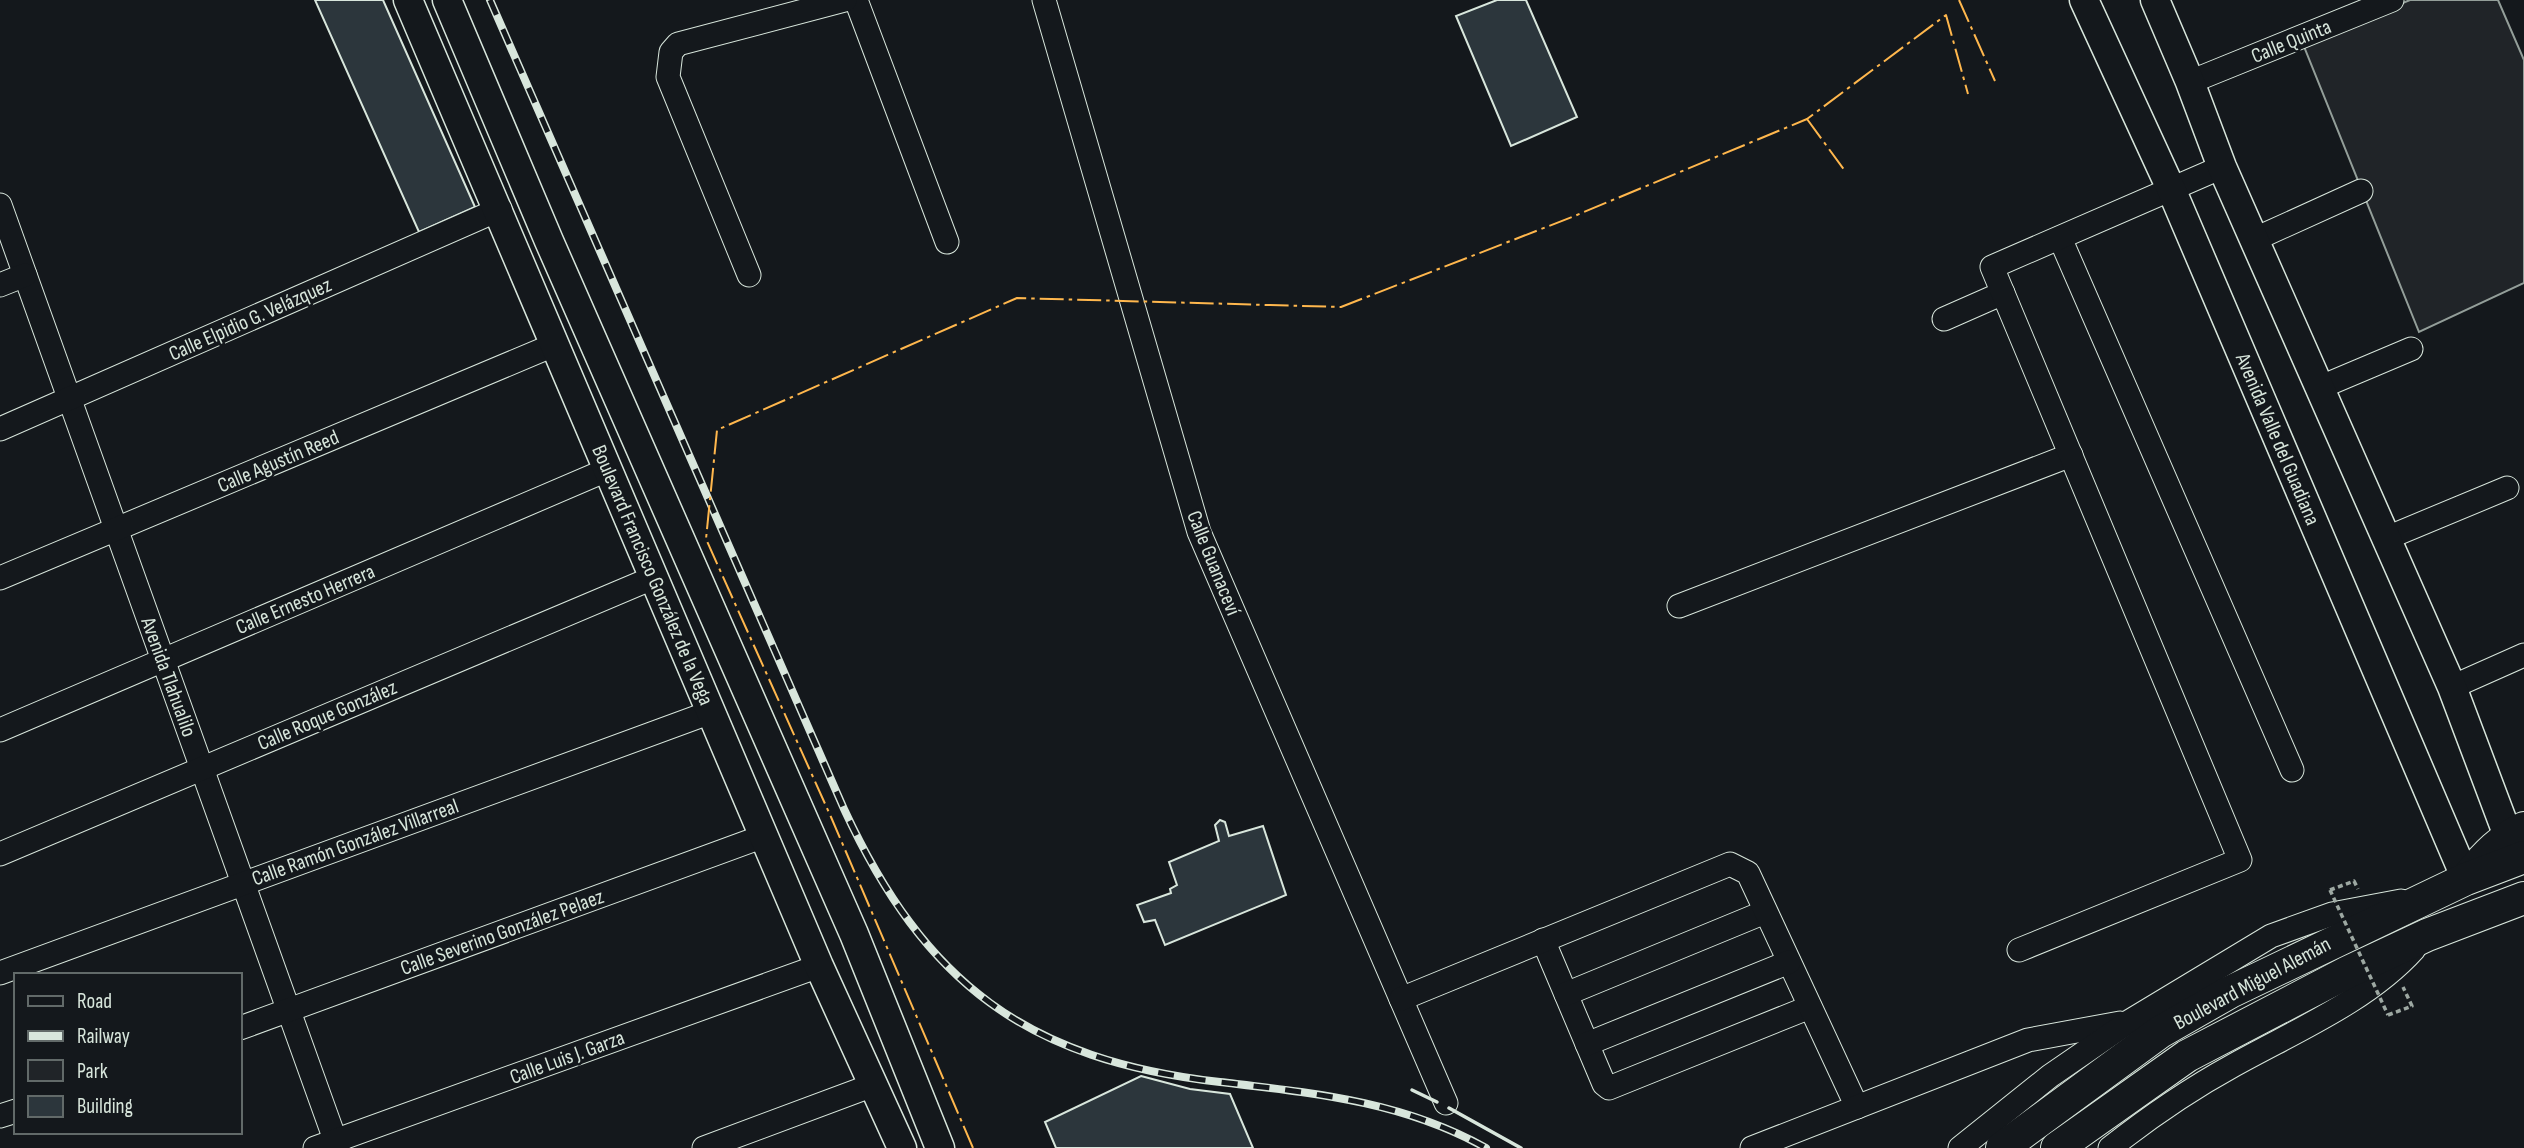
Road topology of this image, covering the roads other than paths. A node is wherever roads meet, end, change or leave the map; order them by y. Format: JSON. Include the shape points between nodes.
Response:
{"nodes":[{"id":1,"x":408,"y":0,"type":"edge"},
{"id":2,"x":447,"y":0,"type":"edge"},
{"id":3,"x":845,"y":0,"type":"edge"},
{"id":4,"x":856,"y":0,"type":"edge"},
{"id":5,"x":1044,"y":0,"type":"edge"},
{"id":6,"x":2084,"y":0,"type":"edge"},
{"id":7,"x":2155,"y":0,"type":"edge"},
{"id":8,"x":2392,"y":0,"type":"edge"},
{"id":9,"x":2190,"y":82,"type":"junction"},
{"id":10,"x":2221,"y":167,"type":"junction"},
{"id":11,"x":2172,"y":191,"type":"junction"},
{"id":12,"x":2361,"y":191,"type":"dead end"},
{"id":13,"x":0,"y":205,"type":"edge"},
{"id":14,"x":500,"y":209,"type":"junction"},
{"id":15,"x":2060,"y":238,"type":"junction"},
{"id":16,"x":2253,"y":240,"type":"junction"},
{"id":17,"x":947,"y":242,"type":"dead end"},
{"id":18,"x":25,"y":275,"type":"junction"},
{"id":19,"x":749,"y":275,"type":"dead end"},
{"id":20,"x":0,"y":285,"type":"edge"},
{"id":21,"x":2003,"y":293,"type":"junction"},
{"id":22,"x":1944,"y":319,"type":"dead end"},
{"id":23,"x":556,"y":344,"type":"junction"},
{"id":24,"x":2411,"y":349,"type":"dead end"},
{"id":25,"x":2321,"y":387,"type":"junction"},
{"id":26,"x":69,"y":398,"type":"junction"},
{"id":27,"x":0,"y":429,"type":"edge"},
{"id":28,"x":2071,"y":455,"type":"junction"},
{"id":29,"x":609,"y":469,"type":"junction"},
{"id":30,"x":2507,"y":488,"type":"dead end"},
{"id":31,"x":116,"y":529,"type":"junction"},
{"id":32,"x":2387,"y":538,"type":"junction"},
{"id":33,"x":655,"y":577,"type":"junction"},
{"id":34,"x":0,"y":578,"type":"edge"},
{"id":35,"x":1679,"y":606,"type":"dead end"},
{"id":36,"x":2524,"y":655,"type":"edge"},
{"id":37,"x":163,"y":660,"type":"junction"},
{"id":38,"x":2452,"y":687,"type":"junction"},
{"id":39,"x":711,"y":712,"type":"junction"},
{"id":40,"x":0,"y":730,"type":"edge"},
{"id":41,"x":202,"y":768,"type":"junction"},
{"id":42,"x":2292,"y":770,"type":"dead end"},
{"id":43,"x":764,"y":836,"type":"junction"},
{"id":44,"x":2518,"y":845,"type":"edge"},
{"id":45,"x":0,"y":854,"type":"edge"},
{"id":46,"x":2466,"y":880,"type":"junction"},
{"id":47,"x":243,"y":883,"type":"junction"},
{"id":48,"x":2429,"y":897,"type":"junction"},
{"id":49,"x":2524,"y":898,"type":"edge"},
{"id":50,"x":1765,"y":912,"type":"junction"},
{"id":51,"x":2427,"y":935,"type":"junction"},
{"id":52,"x":1543,"y":940,"type":"junction"},
{"id":53,"x":2019,"y":950,"type":"dead end"},
{"id":54,"x":1789,"y":962,"type":"junction"},
{"id":55,"x":819,"y":966,"type":"junction"},
{"id":56,"x":0,"y":973,"type":"edge"},
{"id":57,"x":1566,"y":994,"type":"junction"},
{"id":58,"x":1401,"y":999,"type":"junction"},
{"id":59,"x":1810,"y":1007,"type":"junction"},
{"id":60,"x":289,"y":1010,"type":"junction"},
{"id":61,"x":2130,"y":1021,"type":"junction"},
{"id":62,"x":242,"y":1027,"type":"edge"},
{"id":63,"x":1587,"y":1044,"type":"junction"},
{"id":64,"x":873,"y":1085,"type":"junction"},
{"id":65,"x":1446,"y":1103,"type":"dead end"},
{"id":66,"x":1857,"y":1107,"type":"junction"},
{"id":67,"x":329,"y":1145,"type":"edge"},
{"id":68,"x":704,"y":1148,"type":"edge"},
{"id":69,"x":902,"y":1148,"type":"edge"},
{"id":70,"x":940,"y":1148,"type":"edge"},
{"id":71,"x":1752,"y":1148,"type":"edge"},
{"id":72,"x":1960,"y":1148,"type":"edge"},
{"id":73,"x":2003,"y":1148,"type":"edge"},
{"id":74,"x":2057,"y":1148,"type":"edge"},
{"id":75,"x":2110,"y":1148,"type":"edge"}],
"edges":[{"from":1,"to":14,"type":"main road","name":"Boulevard Francisco González de la Vega"},
{"from":2,"to":70,"type":"main road","name":"Boulevard Francisco González de la Vega","via":[[854,934]]},
{"from":3,"to":19,"type":"street","via":[[678,44],[671,52],[668,77]]},
{"from":4,"to":17,"type":"street"},
{"from":5,"to":58,"type":"street","name":"Calle Guanaceví","via":[[1199,532]]},
{"from":6,"to":11,"type":"main road","name":"Avenida Valle del Guadiana"},
{"from":7,"to":9,"type":"main road"},
{"from":8,"to":9,"type":"street","name":"Calle Quinta"},
{"from":9,"to":10,"type":"main road"},
{"from":10,"to":11,"type":"street"},
{"from":10,"to":16,"type":"main road"},
{"from":11,"to":15,"type":"street"},
{"from":11,"to":46,"type":"main road","name":"Avenida Valle del Guadiana"},
{"from":12,"to":16,"type":"street"},
{"from":13,"to":18,"type":"street","name":"Avenida Tlahualilo"},
{"from":14,"to":23,"type":"main road","name":"Boulevard Francisco González de la Vega"},
{"from":14,"to":26,"type":"street","name":"Calle Elpidio G. Velázquez"},
{"from":15,"to":21,"type":"street","via":[[1992,267]]},
{"from":15,"to":42,"type":"street"},
{"from":16,"to":25,"type":"main road"},
{"from":18,"to":20,"type":"street"},
{"from":18,"to":26,"type":"street","name":"Avenida Tlahualilo"},
{"from":21,"to":22,"type":"street"},
{"from":21,"to":28,"type":"street"},
{"from":23,"to":29,"type":"main road","name":"Boulevard Francisco González de la Vega"},
{"from":23,"to":31,"type":"street","name":"Calle Agustín Reed"},
{"from":24,"to":25,"type":"street"},
{"from":25,"to":32,"type":"main road"},
{"from":26,"to":27,"type":"street","name":"Calle Elpidio G. Velázquez"},
{"from":26,"to":31,"type":"street","name":"Avenida Tlahualilo"},
{"from":28,"to":35,"type":"street"},
{"from":28,"to":53,"type":"street","via":[[2241,860]]},
{"from":29,"to":33,"type":"main road","name":"Boulevard Francisco González de la Vega"},
{"from":29,"to":37,"type":"street","name":"Calle Ernesto Herrera"},
{"from":30,"to":32,"type":"street"},
{"from":31,"to":34,"type":"street","name":"Calle Agustín Reed"},
{"from":31,"to":37,"type":"street","name":"Avenida Tlahualilo"},
{"from":32,"to":38,"type":"main road"},
{"from":33,"to":39,"type":"main road","name":"Boulevard Francisco González de la Vega"},
{"from":33,"to":41,"type":"street","name":"Calle Roque González"},
{"from":36,"to":38,"type":"street"},
{"from":37,"to":40,"type":"street","name":"Calle Ernesto Herrera"},
{"from":37,"to":41,"type":"street","name":"Avenida Tlahualilo"},
{"from":38,"to":44,"type":"main road"},
{"from":39,"to":43,"type":"main road","name":"Boulevard Francisco González de la Vega"},
{"from":39,"to":47,"type":"street","name":"Calle Ramón González Villarreal"},
{"from":41,"to":45,"type":"street","name":"Calle Roque González"},
{"from":41,"to":47,"type":"street","name":"Avenida Tlahualilo"},
{"from":43,"to":55,"type":"main road","name":"Boulevard Francisco González de la Vega"},
{"from":43,"to":60,"type":"street","name":"Calle Severino González Pelaez"},
{"from":44,"to":46,"type":"highway","name":"Boulevard Miguel Alemán"},
{"from":46,"to":48,"type":"highway","name":"Boulevard Miguel Alemán"},
{"from":47,"to":56,"type":"street","name":"Calle Ramón González Villarreal"},
{"from":47,"to":60,"type":"street","name":"Avenida Tlahualilo"},
{"from":48,"to":61,"type":"street","via":[[2332,914],[2271,936]]},
{"from":48,"to":73,"type":"highway","name":"Boulevard Miguel Alemán","via":[[2230,992],[2160,1032]]},
{"from":49,"to":51,"type":"highway","name":"Boulevard Miguel Alemán"},
{"from":50,"to":52,"type":"street","via":[[1748,873],[1723,864]]},
{"from":50,"to":54,"type":"street"},
{"from":50,"to":57,"type":"street"},
{"from":51,"to":74,"type":"highway","name":"Boulevard Miguel Alemán","via":[[2187,1056]]},
{"from":51,"to":75,"type":"street","via":[[2365,990],[2230,1067]]},
{"from":52,"to":57,"type":"street"},
{"from":52,"to":58,"type":"street"},
{"from":54,"to":59,"type":"street"},
{"from":54,"to":63,"type":"street"},
{"from":55,"to":64,"type":"main road","name":"Boulevard Francisco González de la Vega"},
{"from":55,"to":67,"type":"street","name":"Calle Luis J. Garza"},
{"from":57,"to":63,"type":"street"},
{"from":58,"to":65,"type":"street","name":"Calle Guanaceví"},
{"from":59,"to":63,"type":"street","via":[[1617,1088],[1604,1084]]},
{"from":59,"to":66,"type":"street"},
{"from":60,"to":62,"type":"street","name":"Calle Severino González Pelaez"},
{"from":60,"to":67,"type":"street","name":"Avenida Tlahualilo"},
{"from":61,"to":66,"type":"street","via":[[2028,1040]]},
{"from":61,"to":72,"type":"street","via":[[2050,1076]]},
{"from":64,"to":68,"type":"street"},
{"from":64,"to":69,"type":"main road","name":"Boulevard Francisco González de la Vega"},
{"from":66,"to":71,"type":"street"}]}
